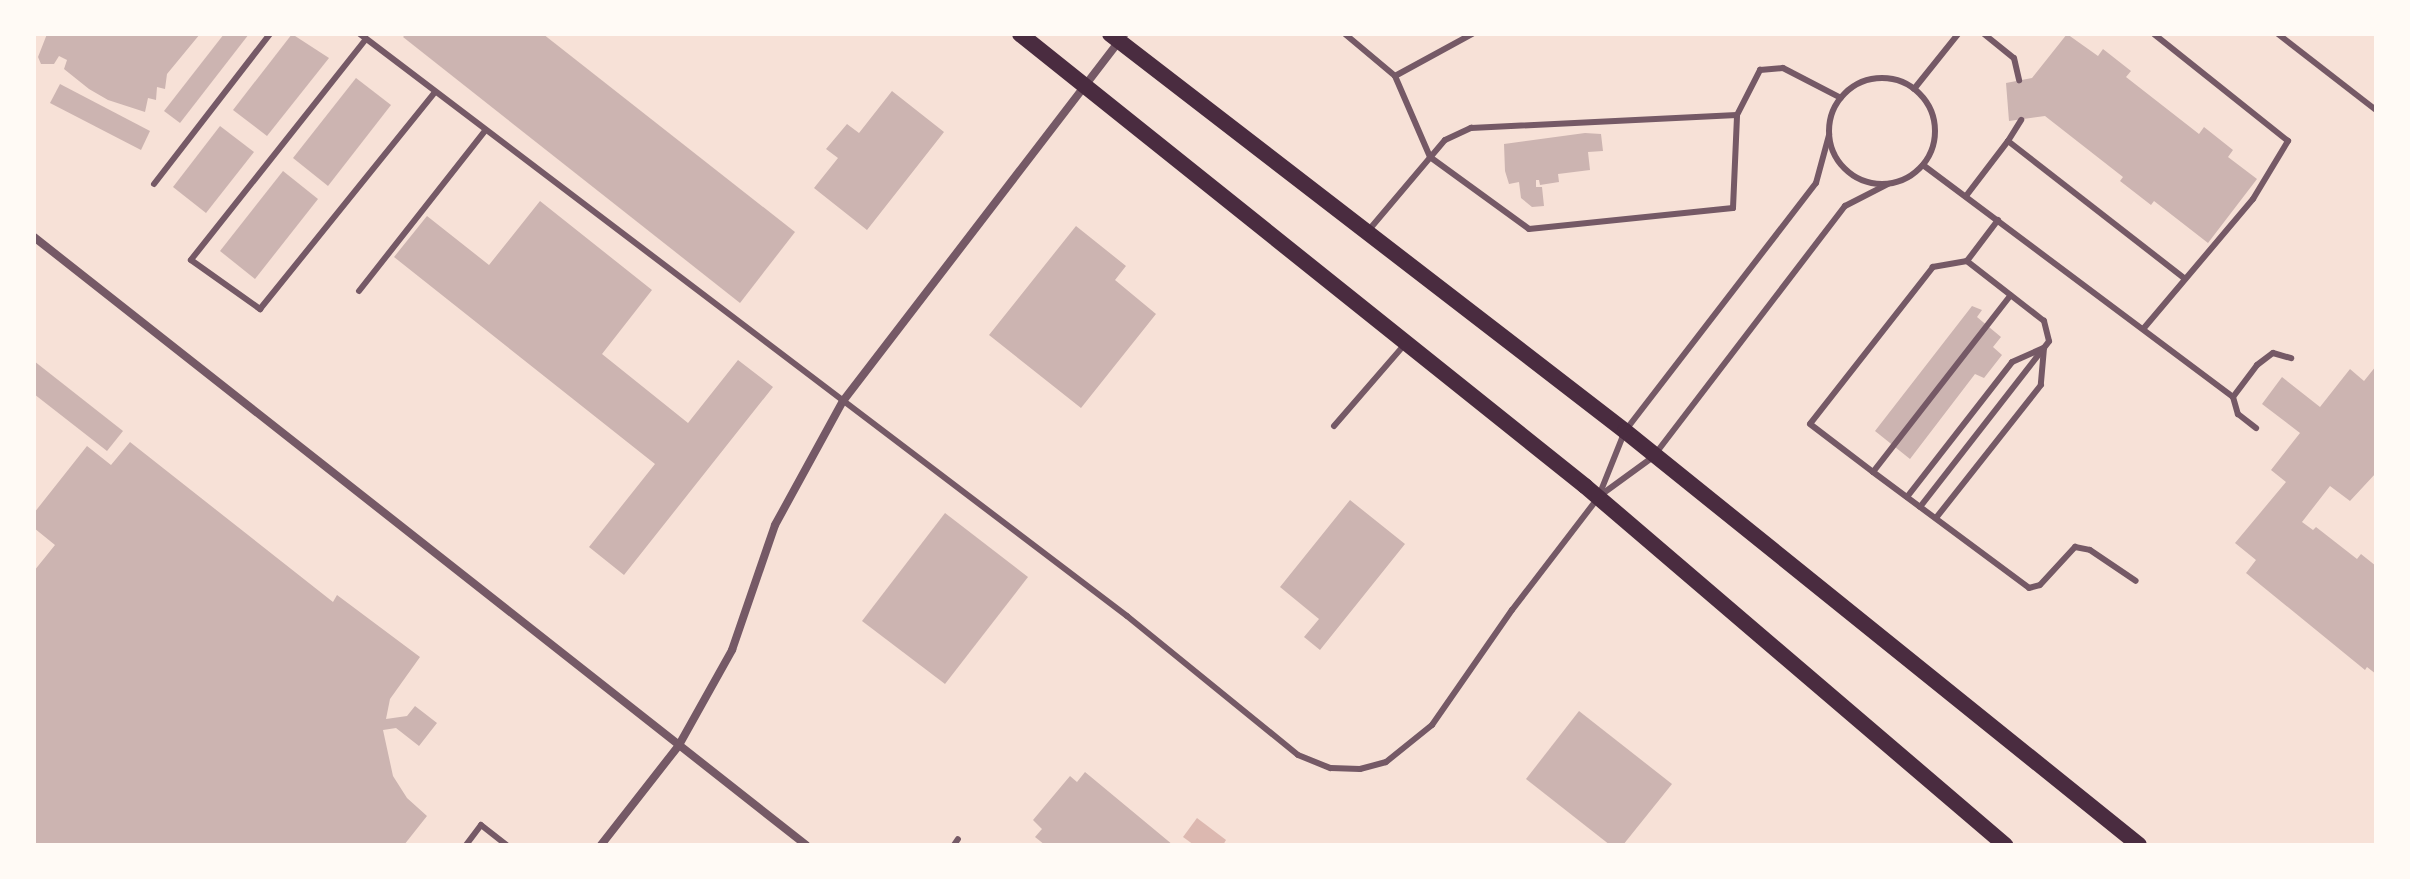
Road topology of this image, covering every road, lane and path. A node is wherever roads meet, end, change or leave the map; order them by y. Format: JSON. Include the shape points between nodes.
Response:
{"nodes":[{"id":1,"x":270,"y":34,"type":"edge"},
{"id":2,"x":1020,"y":34,"type":"edge"},
{"id":3,"x":1345,"y":34,"type":"edge"},
{"id":4,"x":1472,"y":34,"type":"edge"},
{"id":5,"x":1958,"y":34,"type":"edge"},
{"id":6,"x":1984,"y":34,"type":"edge"},
{"id":7,"x":2154,"y":34,"type":"edge"},
{"id":8,"x":2278,"y":34,"type":"edge"},
{"id":9,"x":363,"y":36,"type":"edge"},
{"id":10,"x":1118,"y":37,"type":"edge"},
{"id":11,"x":1395,"y":76,"type":"junction"},
{"id":12,"x":2019,"y":80,"type":"dead end"},
{"id":13,"x":1086,"y":86,"type":"junction"},
{"id":14,"x":1914,"y":89,"type":"junction"},
{"id":15,"x":434,"y":93,"type":"junction"},
{"id":16,"x":1841,"y":98,"type":"junction"},
{"id":17,"x":2376,"y":110,"type":"edge"},
{"id":18,"x":1737,"y":115,"type":"junction"},
{"id":19,"x":2021,"y":120,"type":"dead end"},
{"id":20,"x":485,"y":131,"type":"junction"},
{"id":21,"x":1829,"y":135,"type":"junction"},
{"id":22,"x":2008,"y":141,"type":"junction"},
{"id":23,"x":1430,"y":157,"type":"junction"},
{"id":24,"x":1923,"y":165,"type":"junction"},
{"id":25,"x":154,"y":184,"type":"dead end"},
{"id":26,"x":1888,"y":184,"type":"junction"},
{"id":27,"x":1966,"y":196,"type":"junction"},
{"id":28,"x":1998,"y":220,"type":"junction"},
{"id":29,"x":1368,"y":231,"type":"junction"},
{"id":30,"x":34,"y":237,"type":"edge"},
{"id":31,"x":1967,"y":261,"type":"junction"},
{"id":32,"x":2185,"y":279,"type":"junction"},
{"id":33,"x":359,"y":291,"type":"dead end"},
{"id":34,"x":2011,"y":295,"type":"junction"},
{"id":35,"x":2144,"y":328,"type":"junction"},
{"id":36,"x":1406,"y":343,"type":"junction"},
{"id":37,"x":2044,"y":348,"type":"junction"},
{"id":38,"x":2291,"y":358,"type":"dead end"},
{"id":39,"x":2233,"y":397,"type":"junction"},
{"id":40,"x":843,"y":401,"type":"junction"},
{"id":41,"x":1334,"y":426,"type":"dead end"},
{"id":42,"x":2256,"y":428,"type":"dead end"},
{"id":43,"x":1625,"y":431,"type":"junction"},
{"id":44,"x":1653,"y":457,"type":"junction"},
{"id":45,"x":1873,"y":472,"type":"junction"},
{"id":46,"x":1907,"y":497,"type":"junction"},
{"id":47,"x":1598,"y":498,"type":"junction"},
{"id":48,"x":1920,"y":507,"type":"junction"},
{"id":49,"x":1936,"y":518,"type":"junction"},
{"id":50,"x":2136,"y":581,"type":"dead end"},
{"id":51,"x":679,"y":745,"type":"junction"},
{"id":52,"x":466,"y":845,"type":"edge"},
{"id":53,"x":507,"y":845,"type":"edge"},
{"id":54,"x":601,"y":845,"type":"edge"},
{"id":55,"x":806,"y":845,"type":"edge"},
{"id":56,"x":2005,"y":845,"type":"edge"},
{"id":57,"x":2139,"y":845,"type":"edge"}],
"edges":[{"from":1,"to":25,"type":"lane"},
{"from":2,"to":13,"type":"main road"},
{"from":3,"to":11,"type":"lane"},
{"from":4,"to":11,"type":"lane"},
{"from":5,"to":14,"type":"lane"},
{"from":6,"to":12,"type":"lane","via":[[2014,58]]},
{"from":7,"to":32,"type":"lane","via":[[2288,141],[2253,199]]},
{"from":8,"to":17,"type":"lane"},
{"from":9,"to":15,"type":"lane"},
{"from":9,"to":15,"type":"lane","via":[[191,260],[260,309]]},
{"from":10,"to":13,"type":"street"},
{"from":10,"to":29,"type":"main road"},
{"from":11,"to":23,"type":"lane"},
{"from":13,"to":36,"type":"main road"},
{"from":13,"to":40,"type":"street"},
{"from":14,"to":16,"type":"lane","via":[[1881,78],[1866,80]]},
{"from":14,"to":24,"type":"lane","via":[[1925,100],[1935,126],[1935,140]]},
{"from":15,"to":20,"type":"lane"},
{"from":16,"to":18,"type":"lane","via":[[1783,68],[1760,70]]},
{"from":16,"to":21,"type":"lane"},
{"from":18,"to":23,"type":"lane","via":[[1471,128],[1445,140]]},
{"from":18,"to":23,"type":"lane","via":[[1733,208],[1529,229]]},
{"from":19,"to":22,"type":"lane"},
{"from":20,"to":33,"type":"lane"},
{"from":20,"to":40,"type":"lane"},
{"from":21,"to":26,"type":"lane","via":[[1849,172],[1864,181]]},
{"from":21,"to":43,"type":"lane","via":[[1816,183]]},
{"from":22,"to":27,"type":"lane"},
{"from":22,"to":32,"type":"lane"},
{"from":23,"to":29,"type":"lane"},
{"from":24,"to":26,"type":"lane"},
{"from":24,"to":27,"type":"lane"},
{"from":26,"to":44,"type":"lane","via":[[1845,206]]},
{"from":27,"to":28,"type":"lane"},
{"from":28,"to":31,"type":"lane"},
{"from":28,"to":35,"type":"lane"},
{"from":29,"to":43,"type":"main road"},
{"from":30,"to":51,"type":"street"},
{"from":31,"to":34,"type":"lane"},
{"from":31,"to":45,"type":"lane","via":[[1933,267],[1810,424]]},
{"from":32,"to":35,"type":"lane"},
{"from":34,"to":37,"type":"lane","via":[[2044,321],[2049,341]]},
{"from":34,"to":45,"type":"lane"},
{"from":35,"to":39,"type":"lane"},
{"from":36,"to":41,"type":"lane"},
{"from":36,"to":47,"type":"main road"},
{"from":37,"to":46,"type":"lane","via":[[2012,362]]},
{"from":37,"to":48,"type":"lane"},
{"from":37,"to":49,"type":"lane","via":[[2041,385]]},
{"from":38,"to":39,"type":"lane","via":[[2273,353]]},
{"from":39,"to":42,"type":"lane","via":[[2238,414]]},
{"from":40,"to":47,"type":"lane","via":[[1127,616],[1298,755],[1331,768],[1360,769],[1386,762],[1432,725]]},
{"from":40,"to":51,"type":"street","via":[[775,525],[732,650]]},
{"from":43,"to":44,"type":"main road"},
{"from":43,"to":47,"type":"lane"},
{"from":44,"to":47,"type":"lane"},
{"from":44,"to":57,"type":"main road"},
{"from":45,"to":46,"type":"lane"},
{"from":46,"to":48,"type":"lane"},
{"from":47,"to":56,"type":"main road"},
{"from":48,"to":49,"type":"lane"},
{"from":49,"to":50,"type":"lane","via":[[2029,588],[2040,585],[2075,547],[2090,550]]},
{"from":51,"to":54,"type":"street"},
{"from":51,"to":55,"type":"street"},
{"from":52,"to":53,"type":"lane","via":[[481,825]]}]}
